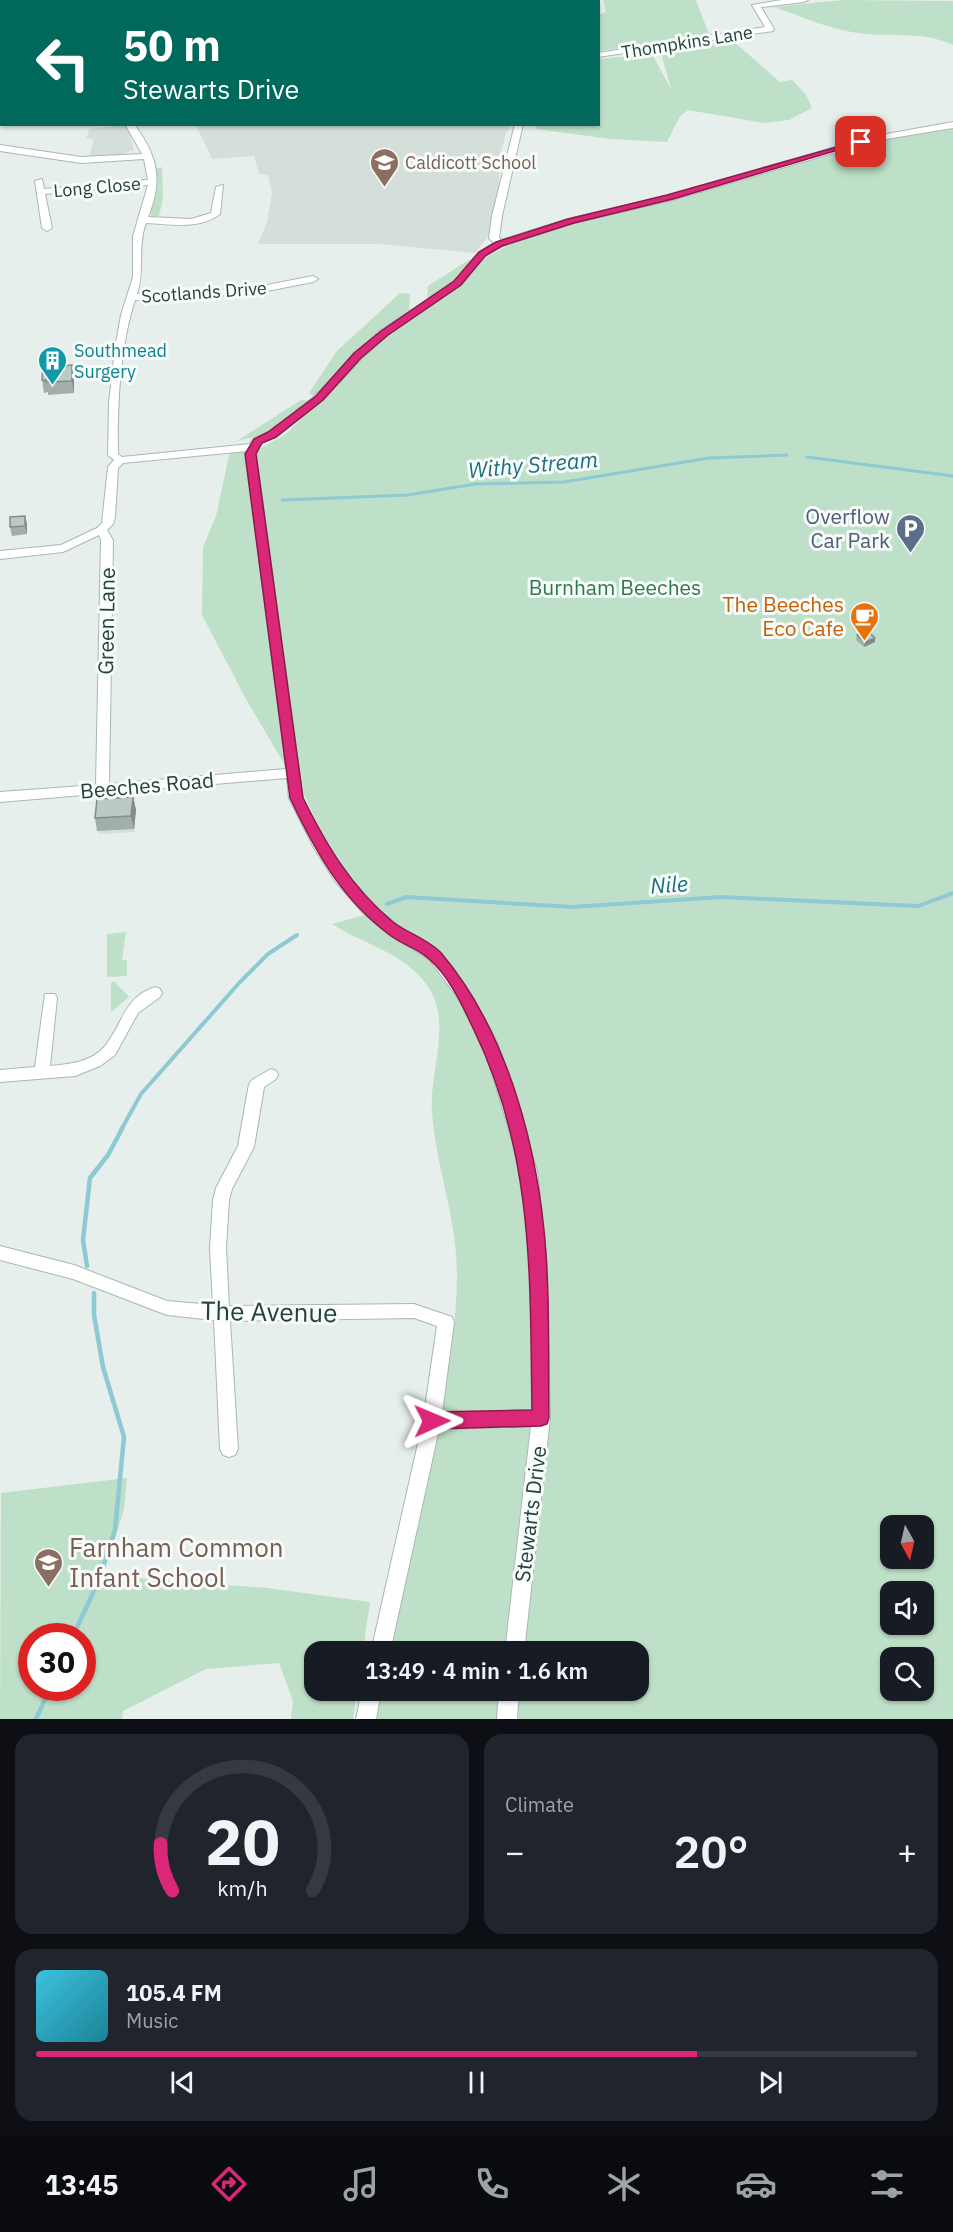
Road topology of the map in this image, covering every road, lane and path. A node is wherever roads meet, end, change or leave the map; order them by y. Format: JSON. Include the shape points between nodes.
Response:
{"nodes":[{"id":1,"x":804,"y":0,"type":"edge"},
{"id":2,"x":754,"y":3,"type":"edge"},
{"id":3,"x":600,"y":55,"type":"edge"},
{"id":4,"x":953,"y":125,"type":"edge"},
{"id":5,"x":130,"y":126,"type":"edge"},
{"id":6,"x":519,"y":126,"type":"edge"},
{"id":7,"x":0,"y":148,"type":"edge"},
{"id":8,"x":148,"y":156,"type":"junction"},
{"id":9,"x":39,"y":181,"type":"dead end"},
{"id":10,"x":153,"y":182,"type":"junction"},
{"id":11,"x":219,"y":187,"type":"dead end"},
{"id":12,"x":40,"y":192,"type":"junction"},
{"id":13,"x":143,"y":220,"type":"junction"},
{"id":14,"x":47,"y":228,"type":"dead end"},
{"id":15,"x":499,"y":244,"type":"junction"},
{"id":16,"x":313,"y":279,"type":"dead end"},
{"id":17,"x":131,"y":297,"type":"junction"},
{"id":18,"x":253,"y":447,"type":"junction"},
{"id":19,"x":120,"y":460,"type":"junction"},
{"id":20,"x":101,"y":530,"type":"junction"},
{"id":21,"x":0,"y":555,"type":"edge"},
{"id":22,"x":294,"y":773,"type":"junction"},
{"id":23,"x":102,"y":789,"type":"junction"},
{"id":24,"x":0,"y":797,"type":"edge"},
{"id":25,"x":155,"y":993,"type":"dead end"},
{"id":26,"x":50,"y":998,"type":"dead end"},
{"id":27,"x":42,"y":1073,"type":"junction"},
{"id":28,"x":271,"y":1075,"type":"dead end"},
{"id":29,"x":0,"y":1076,"type":"edge"},
{"id":30,"x":0,"y":1253,"type":"edge"},
{"id":31,"x":223,"y":1314,"type":"junction"},
{"id":32,"x":541,"y":1418,"type":"junction"},
{"id":33,"x":432,"y":1421,"type":"junction"},
{"id":34,"x":229,"y":1449,"type":"dead end"},
{"id":35,"x":382,"y":1641,"type":"edge"},
{"id":36,"x":515,"y":1641,"type":"edge"},
{"id":37,"x":370,"y":1701,"type":"edge"},
{"id":38,"x":508,"y":1701,"type":"edge"},
{"id":39,"x":366,"y":1719,"type":"edge"},
{"id":40,"x":507,"y":1719,"type":"edge"}],
"edges":[{"from":1,"to":2,"type":"street","name":"Thompkins Lane"},
{"from":2,"to":3,"type":"street","name":"Thompkins Lane","via":[[770,29]]},
{"from":4,"to":15,"type":"street","via":[[873,139]]},
{"from":5,"to":8,"type":"street"},
{"from":6,"to":15,"type":"street","via":[[496,221],[495,238]]},
{"from":7,"to":8,"type":"street","via":[[81,160]]},
{"from":8,"to":10,"type":"street"},
{"from":9,"to":12,"type":"street","name":"Long Close"},
{"from":10,"to":12,"type":"street","name":"Long Close"},
{"from":10,"to":13,"type":"street"},
{"from":11,"to":13,"type":"street","via":[[214,214],[204,220]]},
{"from":12,"to":14,"type":"street","name":"Long Close"},
{"from":13,"to":17,"type":"street","via":[[136,245],[138,269]]},
{"from":15,"to":18,"type":"street","via":[[482,254],[458,283],[384,333],[319,398]]},
{"from":16,"to":17,"type":"street","name":"Scotlands Drive","via":[[240,292]]},
{"from":17,"to":19,"type":"street","via":[[111,427],[113,455]]},
{"from":18,"to":19,"type":"street"},
{"from":18,"to":22,"type":"street","name":"Stewarts Drive","via":[[256,505]]},
{"from":19,"to":20,"type":"street","name":"Green Lane","via":[[113,467],[109,517]]},
{"from":20,"to":21,"type":"street","via":[[63,548]]},
{"from":20,"to":23,"type":"street","name":"Green Lane","via":[[107,540]]},
{"from":22,"to":23,"type":"street","name":"Beeches Road"},
{"from":22,"to":32,"type":"street","name":"Stewarts Drive","via":[[296,798],[340,876],[368,909],[435,956],[466,998],[490,1042],[529,1171],[538,1255]]},
{"from":23,"to":24,"type":"street","name":"Beeches Road"},
{"from":25,"to":27,"type":"street","via":[[133,1009],[110,1051],[96,1062],[75,1070]]},
{"from":26,"to":27,"type":"street"},
{"from":27,"to":29,"type":"street"},
{"from":28,"to":31,"type":"street","via":[[257,1084],[246,1147],[221,1200],[218,1248]]},
{"from":30,"to":31,"type":"street","name":"The Avenue","via":[[74,1272],[167,1308]]},
{"from":31,"to":33,"type":"street","name":"The Avenue","via":[[414,1311],[446,1322]]},
{"from":31,"to":34,"type":"street"},
{"from":32,"to":33,"type":"street"},
{"from":32,"to":36,"type":"street","name":"Stewarts Drive"},
{"from":33,"to":35,"type":"street","name":"The Avenue"},
{"from":37,"to":39,"type":"street"},
{"from":38,"to":40,"type":"street"}]}
